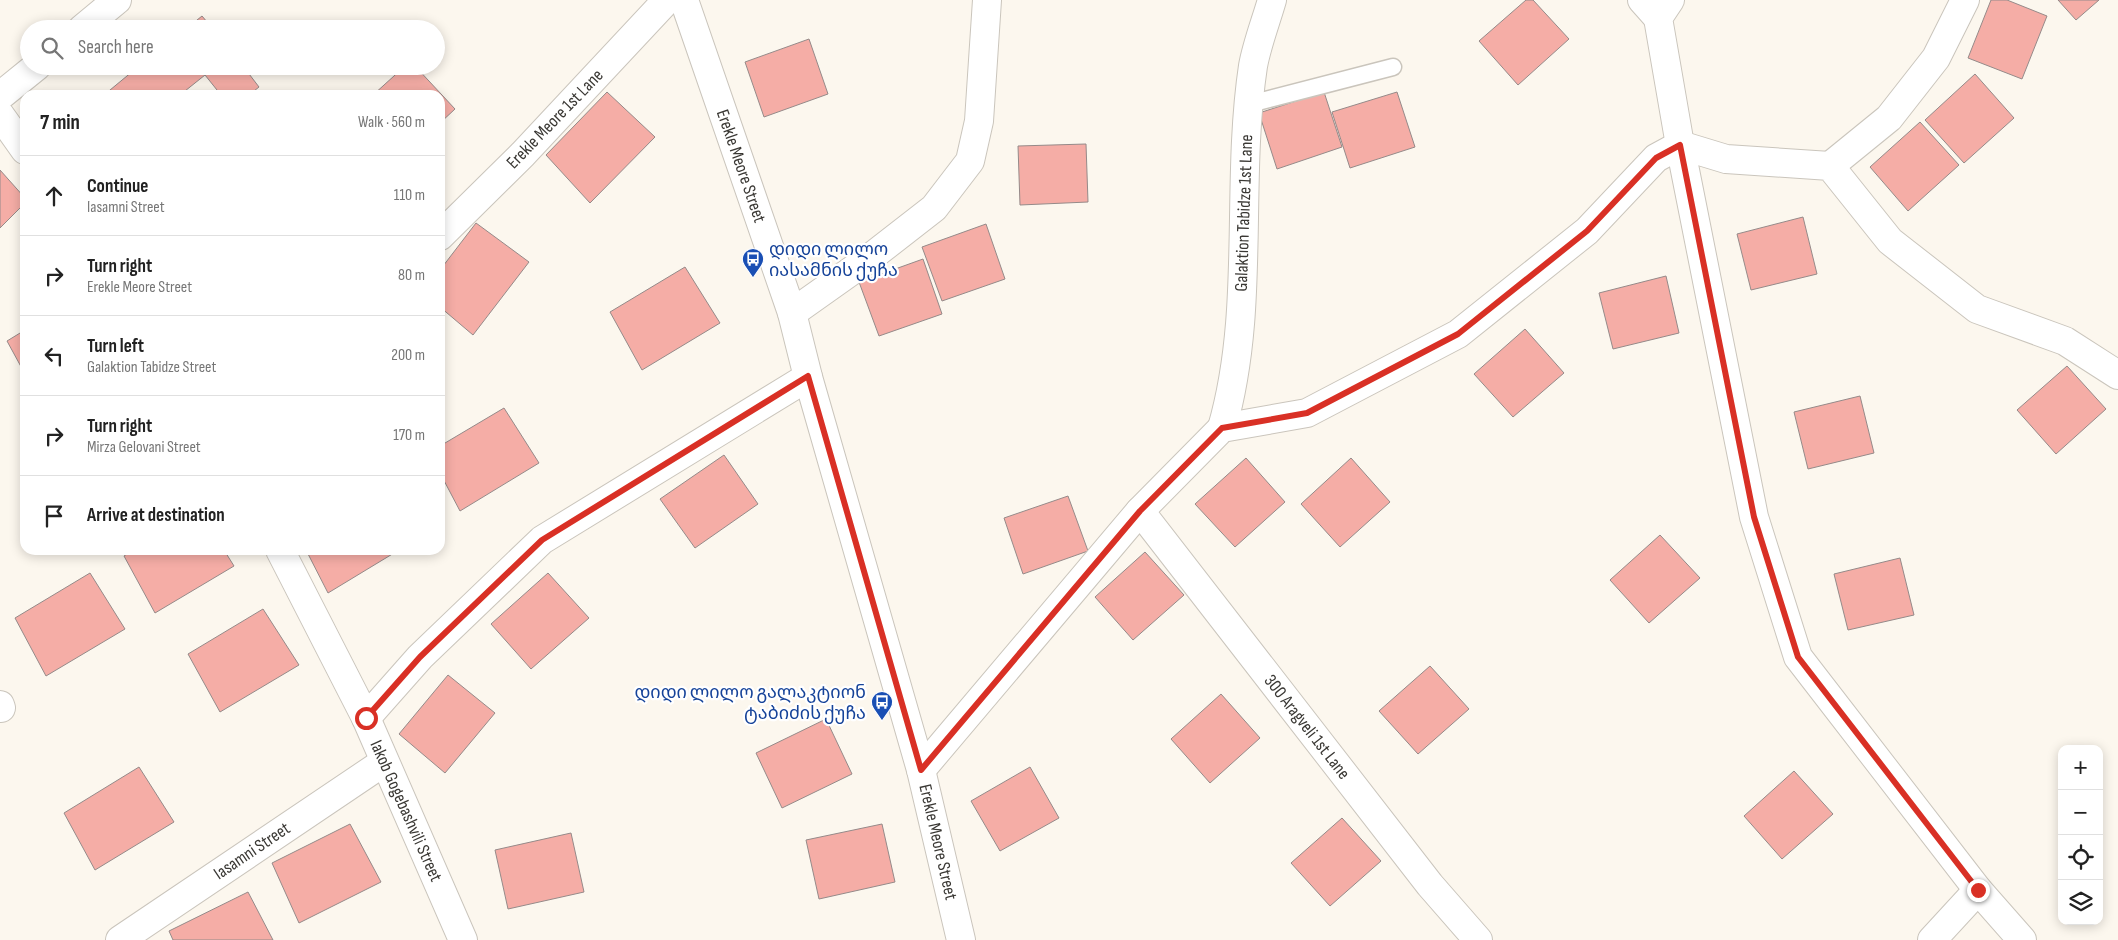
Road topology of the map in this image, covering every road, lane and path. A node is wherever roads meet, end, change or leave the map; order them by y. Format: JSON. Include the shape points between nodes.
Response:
{"nodes":[{"id":1,"x":117,"y":0,"type":"edge"},
{"id":2,"x":667,"y":0,"type":"edge"},
{"id":3,"x":684,"y":0,"type":"edge"},
{"id":4,"x":987,"y":0,"type":"edge"},
{"id":5,"x":1272,"y":0,"type":"edge"},
{"id":6,"x":1965,"y":0,"type":"edge"},
{"id":7,"x":1656,"y":6,"type":"edge"},
{"id":8,"x":93,"y":20,"type":"edge"},
{"id":9,"x":1392,"y":66,"type":"dead end"},
{"id":10,"x":26,"y":75,"type":"edge"},
{"id":11,"x":0,"y":96,"type":"edge"},
{"id":12,"x":1250,"y":104,"type":"junction"},
{"id":13,"x":0,"y":115,"type":"edge"},
{"id":14,"x":20,"y":143,"type":"edge"},
{"id":15,"x":1680,"y":145,"type":"junction"},
{"id":16,"x":1830,"y":166,"type":"junction"},
{"id":17,"x":445,"y":231,"type":"edge"},
{"id":18,"x":792,"y":313,"type":"junction"},
{"id":19,"x":2118,"y":375,"type":"edge"},
{"id":20,"x":808,"y":376,"type":"junction"},
{"id":21,"x":1222,"y":428,"type":"junction"},
{"id":22,"x":1140,"y":511,"type":"junction"},
{"id":23,"x":283,"y":555,"type":"edge"},
{"id":24,"x":366,"y":718,"type":"junction"},
{"id":25,"x":384,"y":762,"type":"junction"},
{"id":26,"x":921,"y":770,"type":"junction"},
{"id":27,"x":1978,"y":890,"type":"junction"},
{"id":28,"x":120,"y":940,"type":"edge"},
{"id":29,"x":463,"y":940,"type":"edge"},
{"id":30,"x":961,"y":940,"type":"edge"},
{"id":31,"x":1478,"y":940,"type":"edge"},
{"id":32,"x":1932,"y":940,"type":"edge"},
{"id":33,"x":2022,"y":940,"type":"edge"}],
"edges":[{"from":1,"to":8,"type":"street"},
{"from":2,"to":17,"type":"street","name":"Erekle Meore 1st Lane","via":[[523,154]]},
{"from":3,"to":18,"type":"street","name":"Erekle Meore Street"},
{"from":4,"to":18,"type":"street","via":[[979,121],[970,161],[934,208]]},
{"from":5,"to":12,"type":"street","name":"Galaktion Tabidze 1st Lane","via":[[1254,64]]},
{"from":6,"to":16,"type":"street","via":[[1936,58],[1889,118]]},
{"from":7,"to":15,"type":"street"},
{"from":9,"to":12,"type":"lane"},
{"from":10,"to":11,"type":"street"},
{"from":12,"to":21,"type":"street","name":"Galaktion Tabidze 1st Lane","via":[[1240,326],[1231,395]]},
{"from":13,"to":14,"type":"street"},
{"from":15,"to":16,"type":"street","via":[[1726,159]]},
{"from":15,"to":21,"type":"street","via":[[1656,158],[1587,231],[1458,334],[1307,413]]},
{"from":15,"to":27,"type":"street","via":[[1754,517],[1798,657]]},
{"from":16,"to":19,"type":"street","via":[[1890,241],[1977,309],[2065,340]]},
{"from":18,"to":20,"type":"street","name":"Erekle Meore Street"},
{"from":20,"to":24,"type":"street","via":[[542,540],[420,657]]},
{"from":20,"to":26,"type":"street","name":"Erekle Meore Street"},
{"from":21,"to":22,"type":"street"},
{"from":22,"to":26,"type":"street"},
{"from":22,"to":31,"type":"street","name":"300 Aragveli 1st Lane","via":[[1424,877]]},
{"from":23,"to":24,"type":"street","name":"Iakob Gogebashvili Street"},
{"from":24,"to":25,"type":"street","name":"Iakob Gogebashvili Street"},
{"from":25,"to":28,"type":"street","name":"Iasamni Street"},
{"from":25,"to":29,"type":"street","name":"Iakob Gogebashvili Street"},
{"from":26,"to":30,"type":"street","name":"Erekle Meore Street"},
{"from":27,"to":32,"type":"street"},
{"from":27,"to":33,"type":"street"}]}
